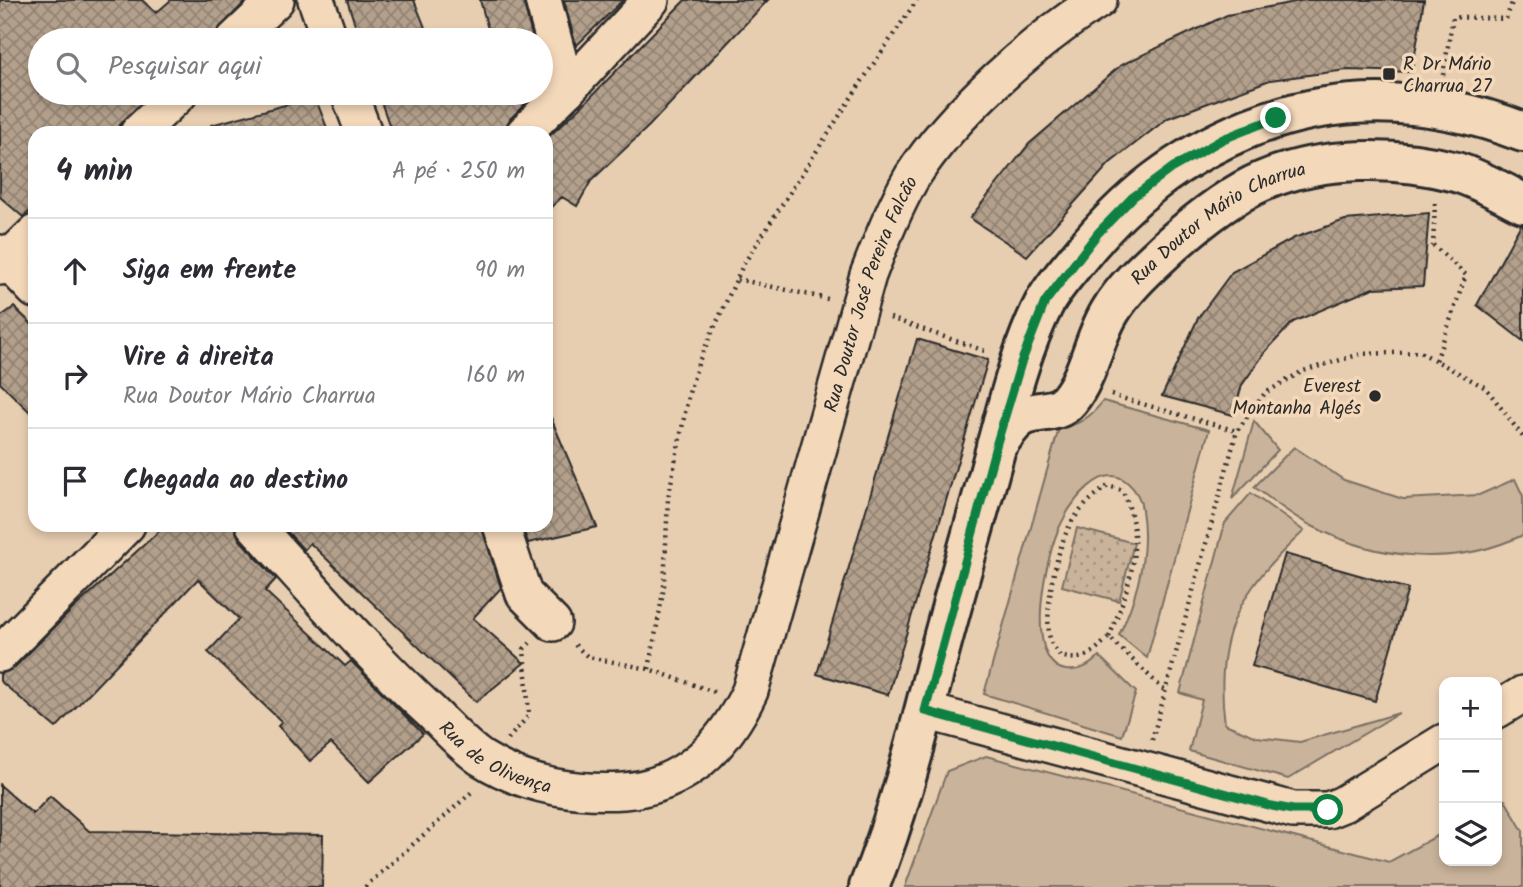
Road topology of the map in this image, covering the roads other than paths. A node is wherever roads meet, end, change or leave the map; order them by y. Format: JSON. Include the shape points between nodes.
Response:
{"nodes":[{"id":1,"x":276,"y":0,"type":"edge"},
{"id":2,"x":316,"y":0,"type":"edge"},
{"id":3,"x":543,"y":0,"type":"edge"},
{"id":4,"x":650,"y":0,"type":"edge"},
{"id":5,"x":1099,"y":0,"type":"edge"},
{"id":6,"x":247,"y":28,"type":"edge"},
{"id":7,"x":326,"y":28,"type":"edge"},
{"id":8,"x":550,"y":28,"type":"edge"},
{"id":9,"x":553,"y":38,"type":"edge"},
{"id":10,"x":567,"y":90,"type":"junction"},
{"id":11,"x":553,"y":104,"type":"edge"},
{"id":12,"x":167,"y":105,"type":"edge"},
{"id":13,"x":354,"y":105,"type":"edge"},
{"id":14,"x":552,"y":105,"type":"edge"},
{"id":15,"x":145,"y":126,"type":"edge"},
{"id":16,"x":361,"y":126,"type":"edge"},
{"id":17,"x":531,"y":126,"type":"edge"},
{"id":18,"x":1523,"y":132,"type":"edge"},
{"id":19,"x":1523,"y":204,"type":"edge"},
{"id":20,"x":28,"y":239,"type":"edge"},
{"id":21,"x":2,"y":260,"type":"edge"},
{"id":22,"x":28,"y":284,"type":"edge"},
{"id":23,"x":1021,"y":363,"type":"junction"},
{"id":24,"x":1073,"y":394,"type":"junction"},
{"id":25,"x":996,"y":446,"type":"junction"},
{"id":26,"x":120,"y":532,"type":"edge"},
{"id":27,"x":260,"y":532,"type":"edge"},
{"id":28,"x":502,"y":532,"type":"edge"},
{"id":29,"x":553,"y":623,"type":"road end"},
{"id":30,"x":0,"y":654,"type":"edge"},
{"id":31,"x":758,"y":660,"type":"joint"},
{"id":32,"x":1523,"y":694,"type":"edge"},
{"id":33,"x":1502,"y":707,"type":"edge"},
{"id":34,"x":925,"y":711,"type":"junction"},
{"id":35,"x":1439,"y":745,"type":"edge"},
{"id":36,"x":869,"y":887,"type":"edge"}],
"edges":[{"from":1,"to":6,"type":"street"},
{"from":2,"to":7,"type":"street"},
{"from":3,"to":8,"type":"street"},
{"from":4,"to":10,"type":"street"},
{"from":5,"to":31,"type":"street","name":"Rua Doutor José Pereira Falcão","via":[[1031,49],[967,111],[912,177],[897,206],[868,275]]},
{"from":9,"to":10,"type":"street"},
{"from":10,"to":11,"type":"street"},
{"from":12,"to":15,"type":"street"},
{"from":13,"to":16,"type":"street"},
{"from":14,"to":17,"type":"street"},
{"from":18,"to":23,"type":"street","via":[[1468,113],[1381,103],[1323,107],[1276,118],[1223,139],[1133,197],[1098,233],[1045,302]]},
{"from":19,"to":24,"type":"street","name":"Rua Doutor Mário Charrua","via":[[1457,173],[1412,164],[1362,161],[1315,165],[1263,181],[1197,222],[1129,286],[1111,310]]},
{"from":20,"to":21,"type":"street"},
{"from":21,"to":22,"type":"street"},
{"from":23,"to":24,"type":"street","via":[[1035,389]]},
{"from":23,"to":25,"type":"street"},
{"from":24,"to":25,"type":"street","via":[[1052,411],[1018,419]]},
{"from":25,"to":34,"type":"street"},
{"from":26,"to":30,"type":"street"},
{"from":27,"to":31,"type":"street","name":"Rua de Olivença","via":[[402,685],[479,757],[536,783],[594,792],[637,790],[692,768],[728,732],[744,703]]},
{"from":28,"to":29,"type":"street","via":[[524,594]]},
{"from":32,"to":33,"type":"street"},
{"from":34,"to":35,"type":"street","via":[[1293,810],[1328,810],[1361,795]]},
{"from":34,"to":36,"type":"street"}]}
